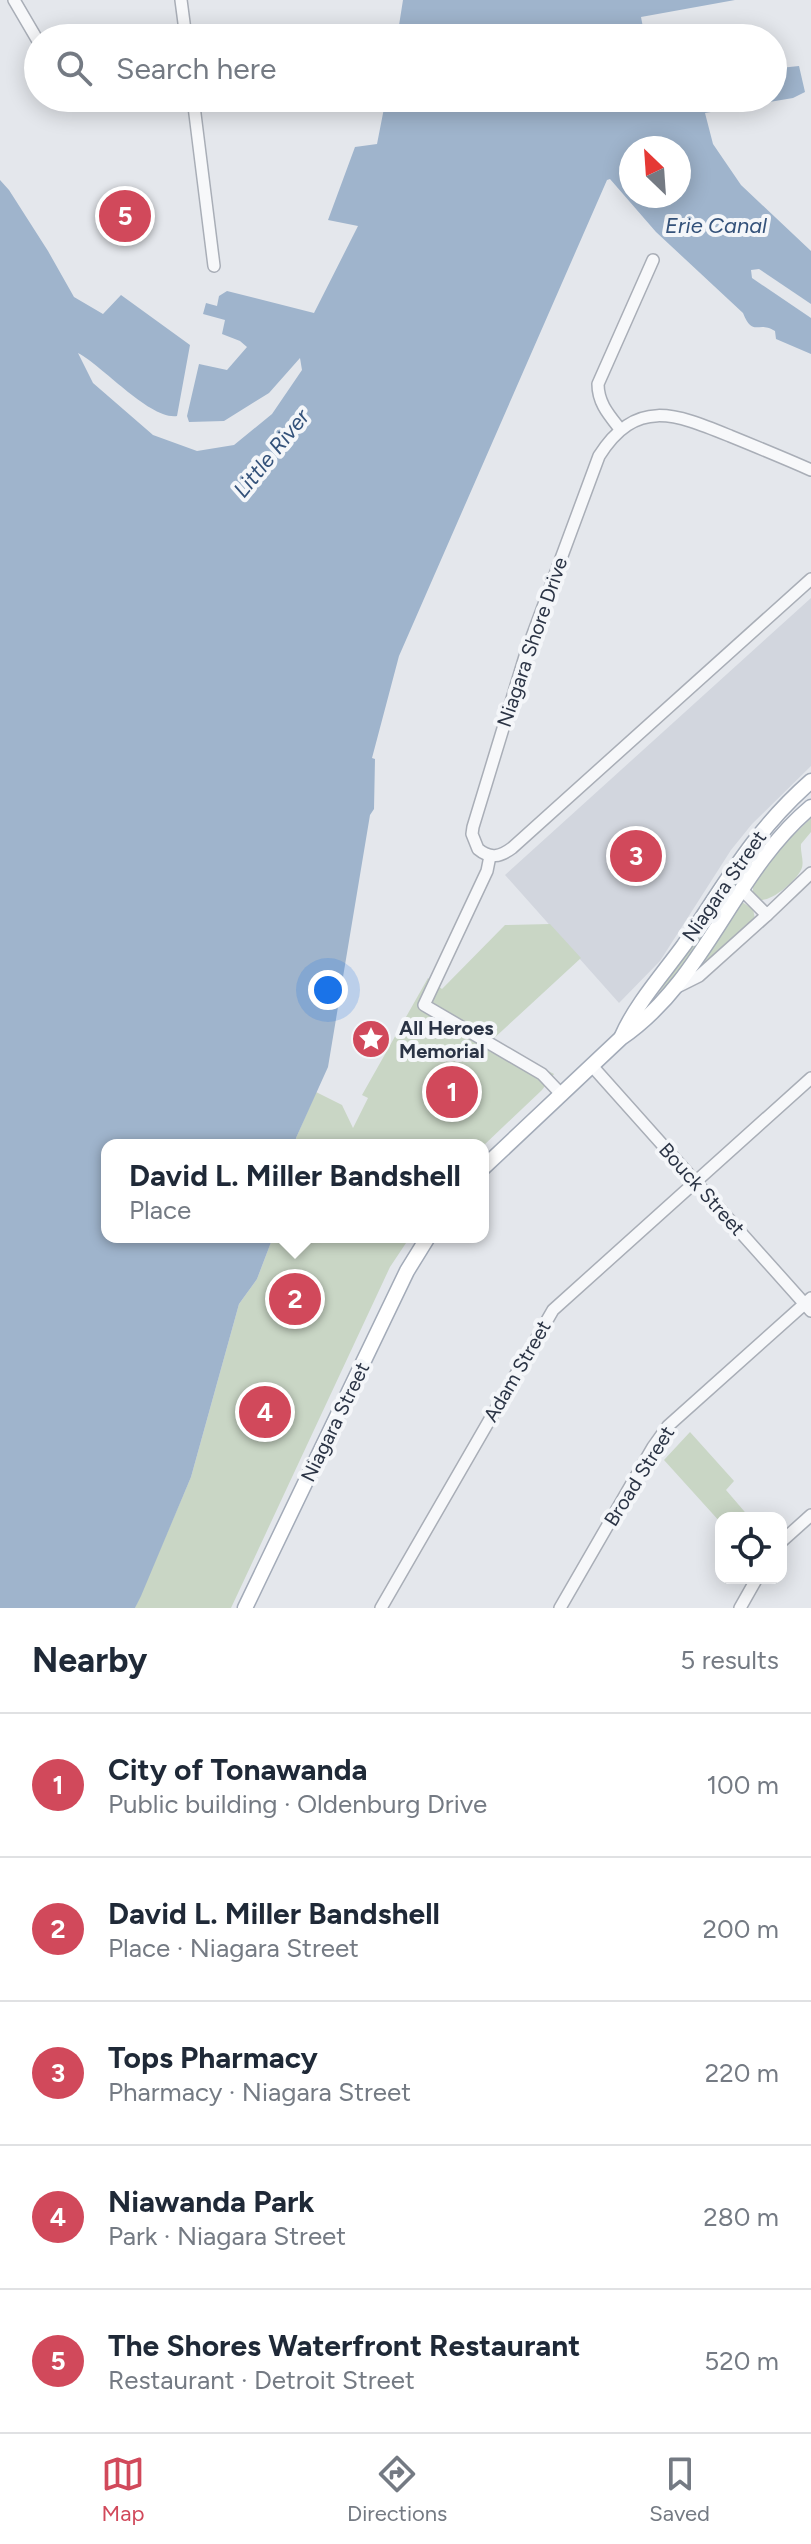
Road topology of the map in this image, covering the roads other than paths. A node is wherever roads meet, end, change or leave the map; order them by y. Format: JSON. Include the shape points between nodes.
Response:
{"nodes":[{"id":1,"x":14,"y":0,"type":"edge"},
{"id":2,"x":181,"y":0,"type":"edge"},
{"id":3,"x":28,"y":24,"type":"edge"},
{"id":4,"x":184,"y":24,"type":"edge"},
{"id":5,"x":195,"y":112,"type":"edge"},
{"id":6,"x":653,"y":260,"type":"dead end"},
{"id":7,"x":214,"y":266,"type":"dead end"},
{"id":8,"x":620,"y":429,"type":"junction"},
{"id":9,"x":811,"y":470,"type":"edge"},
{"id":10,"x":811,"y":579,"type":"edge"},
{"id":11,"x":810,"y":784,"type":"edge"},
{"id":12,"x":811,"y":807,"type":"edge"},
{"id":13,"x":490,"y":856,"type":"junction"},
{"id":14,"x":811,"y":873,"type":"edge"},
{"id":15,"x":742,"y":890,"type":"junction"},
{"id":16,"x":767,"y":915,"type":"junction"},
{"id":17,"x":679,"y":986,"type":"junction"},
{"id":18,"x":621,"y":1038,"type":"junction"},
{"id":19,"x":593,"y":1067,"type":"junction"},
{"id":20,"x":811,"y":1078,"type":"edge"},
{"id":21,"x":562,"y":1095,"type":"junction"},
{"id":22,"x":489,"y":1162,"type":"edge"},
{"id":23,"x":696,"y":1182,"type":"junction"},
{"id":24,"x":424,"y":1243,"type":"edge"},
{"id":25,"x":809,"y":1304,"type":"edge"},
{"id":26,"x":811,"y":1515,"type":"edge"},
{"id":27,"x":787,"y":1537,"type":"edge"},
{"id":28,"x":754,"y":1584,"type":"edge"},
{"id":29,"x":245,"y":1608,"type":"edge"},
{"id":30,"x":381,"y":1608,"type":"edge"},
{"id":31,"x":560,"y":1608,"type":"edge"},
{"id":32,"x":740,"y":1608,"type":"edge"}],
"edges":[{"from":1,"to":3,"type":"street"},
{"from":2,"to":4,"type":"street"},
{"from":5,"to":7,"type":"street"},
{"from":6,"to":8,"type":"street","via":[[598,384],[603,407]]},
{"from":8,"to":9,"type":"street","via":[[648,416],[679,416]]},
{"from":8,"to":13,"type":"street","name":"Niagara Shore Drive","via":[[599,456],[508,706],[472,834],[478,849]]},
{"from":10,"to":13,"type":"street","via":[[512,848]]},
{"from":11,"to":18,"type":"main road","name":"Niagara Street","via":[[747,848]]},
{"from":12,"to":15,"type":"main road","name":"Niagara Street","via":[[775,844]]},
{"from":13,"to":21,"type":"street","via":[[424,1005],[542,1074]]},
{"from":14,"to":16,"type":"street","name":"Niagara Street"},
{"from":15,"to":16,"type":"street","name":"Niagara Street"},
{"from":15,"to":17,"type":"main road","name":"Niagara Street"},
{"from":16,"to":17,"type":"street","name":"Niagara Street","via":[[699,976]]},
{"from":17,"to":18,"type":"main road","name":"Niagara Street"},
{"from":18,"to":19,"type":"main road","name":"Niagara Street"},
{"from":19,"to":21,"type":"main road","name":"Niagara Street"},
{"from":19,"to":23,"type":"street","name":"Bouck Street"},
{"from":20,"to":23,"type":"street","name":"Adam Street"},
{"from":21,"to":22,"type":"main road","name":"Niagara Street"},
{"from":23,"to":25,"type":"street","name":"Bouck Street"},
{"from":23,"to":30,"type":"street","name":"Adam Street","via":[[553,1310]]},
{"from":24,"to":29,"type":"main road","name":"Niagara Street"},
{"from":25,"to":31,"type":"street","name":"Broad Street","via":[[668,1426]]},
{"from":26,"to":27,"type":"street"},
{"from":28,"to":32,"type":"street"}]}
